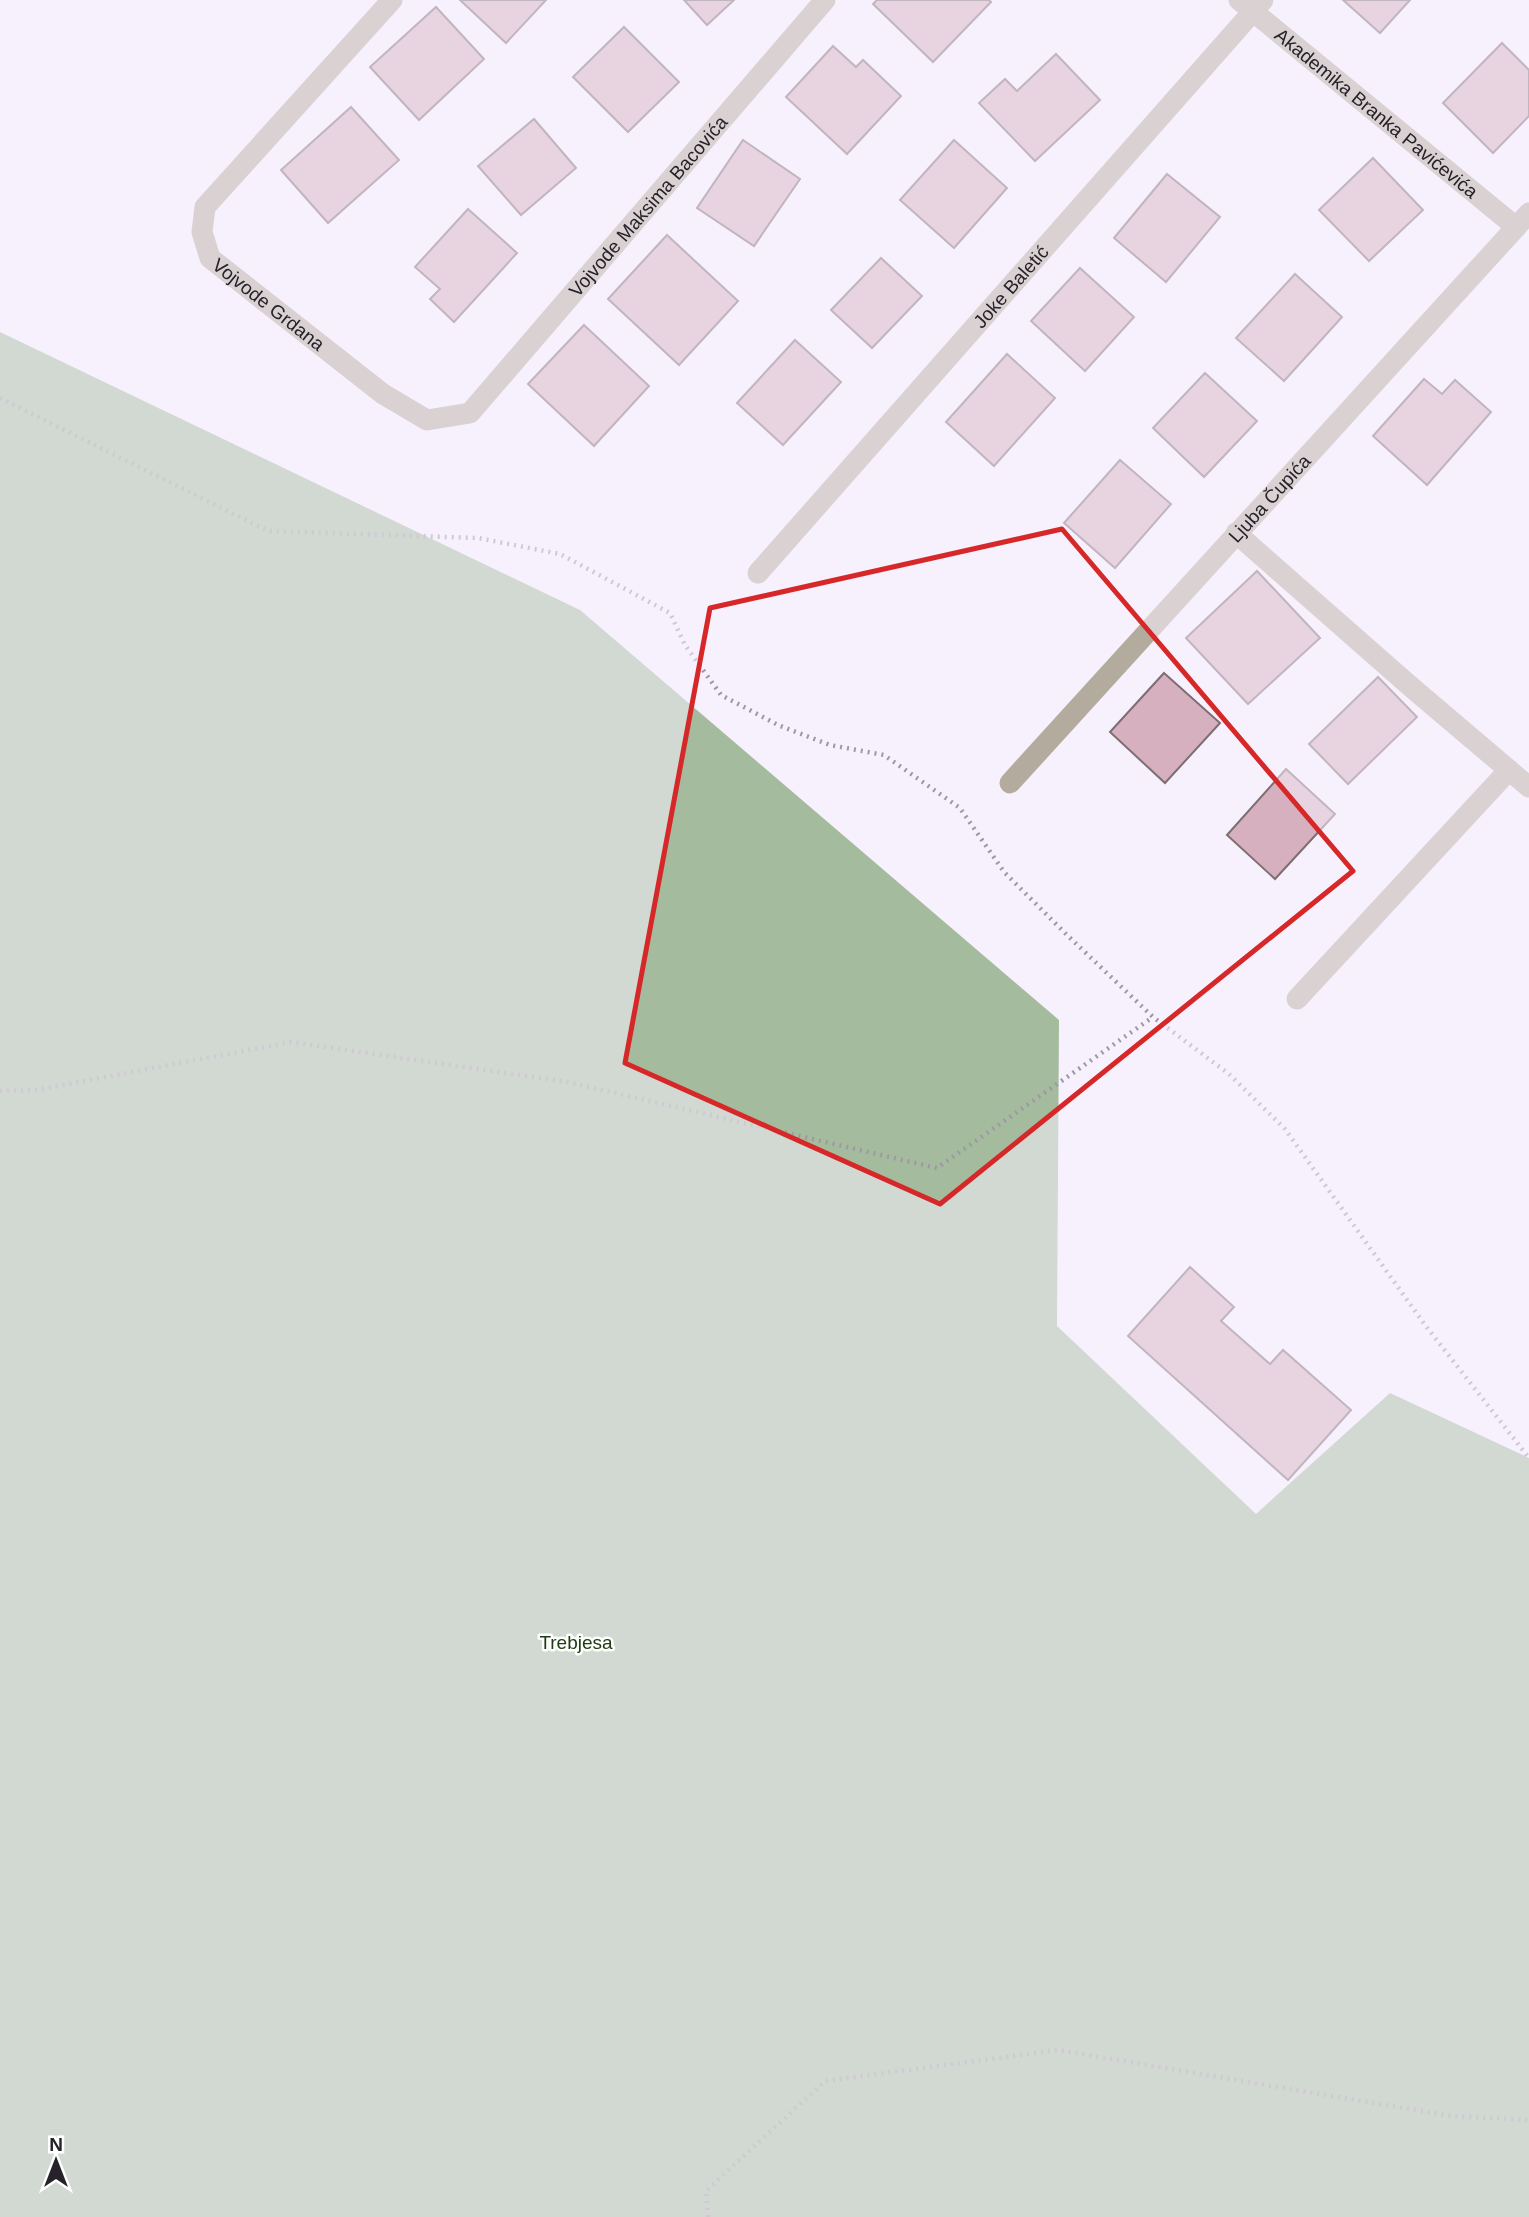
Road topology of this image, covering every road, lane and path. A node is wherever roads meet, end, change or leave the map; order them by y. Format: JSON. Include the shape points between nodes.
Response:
{"nodes":[{"id":1,"x":392,"y":0,"type":"edge"},
{"id":2,"x":825,"y":0,"type":"edge"},
{"id":3,"x":1251,"y":4,"type":"edge"},
{"id":4,"x":1522,"y":220,"type":"edge"},
{"id":5,"x":0,"y":398,"type":"edge"},
{"id":6,"x":470,"y":413,"type":"joint"},
{"id":7,"x":1237,"y":533,"type":"junction"},
{"id":8,"x":758,"y":573,"type":"dead end"},
{"id":9,"x":1509,"y":770,"type":"junction"},
{"id":10,"x":1010,"y":783,"type":"dead end"},
{"id":11,"x":1529,"y":787,"type":"edge"},
{"id":12,"x":1297,"y":999,"type":"dead end"},
{"id":13,"x":1153,"y":1017,"type":"junction"},
{"id":14,"x":0,"y":1091,"type":"edge"},
{"id":15,"x":1529,"y":1458,"type":"edge"},
{"id":16,"x":1529,"y":2120,"type":"edge"},
{"id":17,"x":708,"y":2217,"type":"edge"}],
"edges":[{"from":1,"to":6,"type":"street","name":"Vojvode Grdana","via":[[205,207],[202,232],[210,258],[383,394],[427,420]]},
{"from":2,"to":6,"type":"street","name":"Vojvode Maksima Bacovića"},
{"from":3,"to":4,"type":"street","name":"Akademika Branka Pavićevića"},
{"from":3,"to":8,"type":"street","name":"Joke Baletić"},
{"from":4,"to":7,"type":"street","name":"Ljuba Čupića"},
{"from":5,"to":13,"type":"path","via":[[268,531],[478,538],[560,554],[670,613],[685,645],[721,695],[778,725],[830,745],[884,755],[960,808],[1004,872]]},
{"from":7,"to":9,"type":"street"},
{"from":7,"to":10,"type":"street","name":"Ljuba Čupića"},
{"from":9,"to":11,"type":"street"},
{"from":9,"to":12,"type":"street"},
{"from":13,"to":14,"type":"path","via":[[937,1168],[568,1082],[291,1041],[37,1090]]},
{"from":13,"to":15,"type":"path","via":[[1229,1074],[1285,1129],[1425,1325]]},
{"from":16,"to":17,"type":"path","via":[[1451,2116],[1058,2050],[825,2081],[706,2191]]}]}
